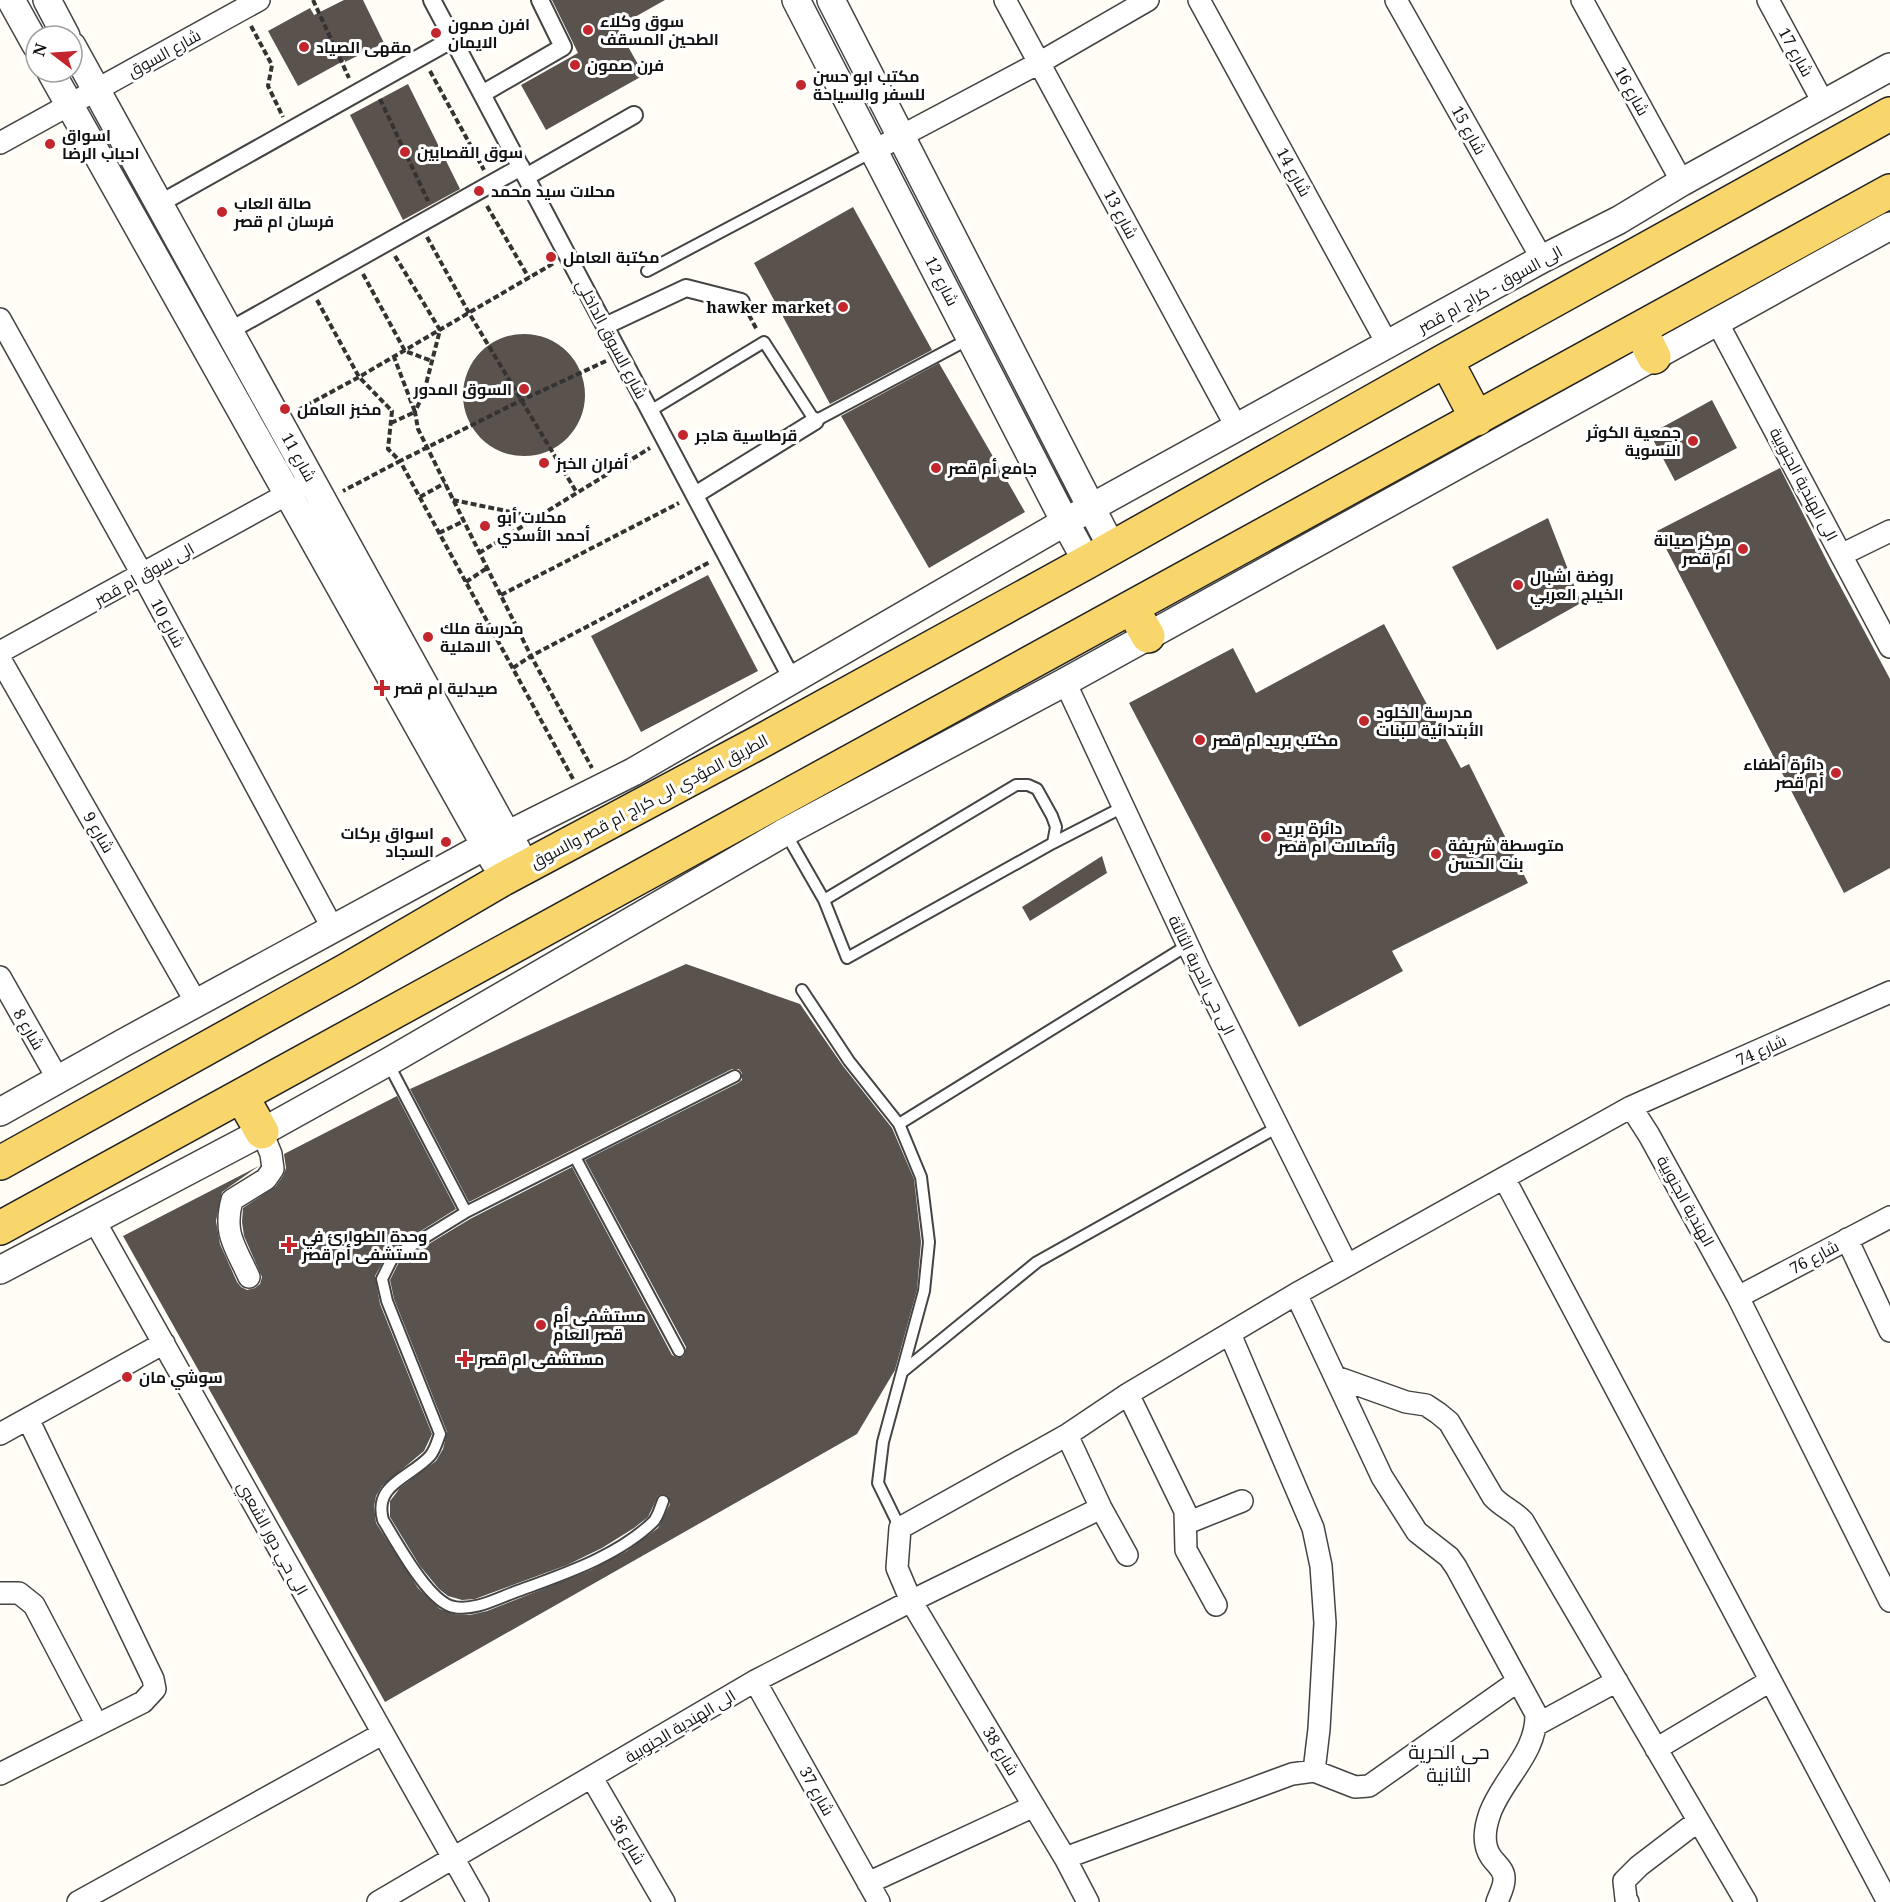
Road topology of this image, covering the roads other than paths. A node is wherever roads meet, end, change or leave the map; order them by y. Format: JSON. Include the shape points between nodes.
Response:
{"nodes":[{"id":1,"x":10,"y":0,"type":"edge"},
{"id":2,"x":47,"y":0,"type":"edge"},
{"id":3,"x":540,"y":0,"type":"edge"},
{"id":4,"x":796,"y":0,"type":"edge"},
{"id":5,"x":831,"y":0,"type":"edge"},
{"id":6,"x":1005,"y":0,"type":"edge"},
{"id":7,"x":1148,"y":0,"type":"edge"},
{"id":8,"x":1199,"y":0,"type":"edge"},
{"id":9,"x":1396,"y":0,"type":"edge"},
{"id":10,"x":1582,"y":0,"type":"edge"},
{"id":11,"x":1768,"y":0,"type":"edge"},
{"id":12,"x":434,"y":1,"type":"edge"},
{"id":13,"x":250,"y":5,"type":"edge"},
{"id":14,"x":24,"y":24,"type":"edge"},
{"id":15,"x":60,"y":24,"type":"edge"},
{"id":16,"x":453,"y":39,"type":"junction"},
{"id":17,"x":1039,"y":63,"type":"junction"},
{"id":18,"x":1890,"y":67,"type":"edge"},
{"id":19,"x":84,"y":68,"type":"edge"},
{"id":20,"x":58,"y":84,"type":"edge"},
{"id":21,"x":96,"y":91,"type":"junction"},
{"id":22,"x":482,"y":94,"type":"junction"},
{"id":23,"x":1824,"y":104,"type":"junction"},
{"id":24,"x":70,"y":105,"type":"junction"},
{"id":25,"x":1890,"y":114,"type":"edge"},
{"id":26,"x":634,"y":115,"type":"dead end"},
{"id":27,"x":901,"y":137,"type":"junction"},
{"id":28,"x":0,"y":143,"type":"edge"},
{"id":29,"x":875,"y":150,"type":"junction"},
{"id":30,"x":524,"y":172,"type":"junction"},
{"id":31,"x":1682,"y":182,"type":"junction"},
{"id":32,"x":1890,"y":191,"type":"edge"},
{"id":33,"x":159,"y":204,"type":"junction"},
{"id":34,"x":1890,"y":226,"type":"edge"},
{"id":35,"x":1542,"y":259,"type":"junction"},
{"id":36,"x":647,"y":271,"type":"dead end"},
{"id":37,"x":741,"y":302,"type":"road end"},
{"id":38,"x":0,"y":320,"type":"edge"},
{"id":39,"x":1717,"y":322,"type":"junction"},
{"id":40,"x":605,"y":326,"type":"junction"},
{"id":41,"x":229,"y":331,"type":"junction"},
{"id":42,"x":971,"y":338,"type":"junction"},
{"id":43,"x":1647,"y":343,"type":"junction"},
{"id":44,"x":1388,"y":345,"type":"junction"},
{"id":45,"x":1446,"y":360,"type":"junction"},
{"id":46,"x":650,"y":411,"type":"junction"},
{"id":47,"x":1477,"y":419,"type":"junction"},
{"id":48,"x":814,"y":421,"type":"junction"},
{"id":49,"x":1237,"y":428,"type":"junction"},
{"id":50,"x":318,"y":491,"type":"junction"},
{"id":51,"x":288,"y":495,"type":"junction"},
{"id":52,"x":695,"y":495,"type":"junction"},
{"id":53,"x":1090,"y":509,"type":"junction"},
{"id":54,"x":1065,"y":522,"type":"junction"},
{"id":55,"x":1890,"y":531,"type":"edge"},
{"id":56,"x":1100,"y":555,"type":"junction"},
{"id":57,"x":1841,"y":555,"type":"junction"},
{"id":58,"x":142,"y":574,"type":"junction"},
{"id":59,"x":1140,"y":622,"type":"junction"},
{"id":60,"x":1890,"y":647,"type":"edge"},
{"id":61,"x":0,"y":652,"type":"edge"},
{"id":62,"x":0,"y":659,"type":"edge"},
{"id":63,"x":792,"y":679,"type":"junction"},
{"id":64,"x":1065,"y":682,"type":"junction"},
{"id":65,"x":1123,"y":807,"type":"junction"},
{"id":66,"x":785,"y":832,"type":"junction"},
{"id":67,"x":496,"y":840,"type":"junction"},
{"id":68,"x":1053,"y":843,"type":"junction"},
{"id":69,"x":516,"y":872,"type":"junction"},
{"id":70,"x":824,"y":900,"type":"junction"},
{"id":71,"x":333,"y":930,"type":"junction"},
{"id":72,"x":1188,"y":945,"type":"junction"},
{"id":73,"x":0,"y":977,"type":"edge"},
{"id":74,"x":802,"y":990,"type":"dead end"},
{"id":75,"x":1890,"y":993,"type":"edge"},
{"id":76,"x":197,"y":1004,"type":"junction"},
{"id":77,"x":388,"y":1062,"type":"junction"},
{"id":78,"x":735,"y":1076,"type":"dead end"},
{"id":79,"x":59,"y":1081,"type":"junction"},
{"id":80,"x":242,"y":1097,"type":"junction"},
{"id":81,"x":1631,"y":1107,"type":"junction"},
{"id":82,"x":0,"y":1112,"type":"edge"},
{"id":83,"x":899,"y":1124,"type":"junction"},
{"id":84,"x":1276,"y":1128,"type":"junction"},
{"id":85,"x":262,"y":1132,"type":"junction"},
{"id":86,"x":575,"y":1157,"type":"junction"},
{"id":87,"x":0,"y":1163,"type":"edge"},
{"id":88,"x":1504,"y":1178,"type":"junction"},
{"id":89,"x":466,"y":1212,"type":"junction"},
{"id":90,"x":1890,"y":1217,"type":"edge"},
{"id":91,"x":94,"y":1220,"type":"junction"},
{"id":92,"x":0,"y":1228,"type":"edge"},
{"id":93,"x":1847,"y":1239,"type":"junction"},
{"id":94,"x":1347,"y":1265,"type":"junction"},
{"id":95,"x":0,"y":1270,"type":"edge"},
{"id":96,"x":249,"y":1277,"type":"dead end"},
{"id":97,"x":1296,"y":1294,"type":"junction"},
{"id":98,"x":1738,"y":1297,"type":"junction"},
{"id":99,"x":1890,"y":1331,"type":"edge"},
{"id":100,"x":1230,"y":1334,"type":"junction"},
{"id":101,"x":164,"y":1343,"type":"junction"},
{"id":102,"x":680,"y":1351,"type":"dead end"},
{"id":103,"x":902,"y":1372,"type":"junction"},
{"id":104,"x":1336,"y":1377,"type":"junction"},
{"id":105,"x":1128,"y":1394,"type":"junction"},
{"id":106,"x":28,"y":1419,"type":"junction"},
{"id":107,"x":0,"y":1434,"type":"edge"},
{"id":108,"x":1067,"y":1435,"type":"junction"},
{"id":109,"x":1242,"y":1501,"type":"dead end"},
{"id":110,"x":663,"y":1502,"type":"dead end"},
{"id":111,"x":1101,"y":1508,"type":"junction"},
{"id":112,"x":1187,"y":1523,"type":"junction"},
{"id":113,"x":900,"y":1528,"type":"junction"},
{"id":114,"x":1127,"y":1555,"type":"dead end"},
{"id":115,"x":0,"y":1593,"type":"edge"},
{"id":116,"x":911,"y":1601,"type":"junction"},
{"id":117,"x":1890,"y":1601,"type":"edge"},
{"id":118,"x":1216,"y":1605,"type":"dead end"},
{"id":119,"x":755,"y":1681,"type":"junction"},
{"id":120,"x":1518,"y":1681,"type":"junction"},
{"id":121,"x":1617,"y":1681,"type":"junction"},
{"id":122,"x":1770,"y":1681,"type":"junction"},
{"id":123,"x":97,"y":1725,"type":"junction"},
{"id":124,"x":1536,"y":1725,"type":"junction"},
{"id":125,"x":382,"y":1734,"type":"junction"},
{"id":126,"x":1656,"y":1749,"type":"junction"},
{"id":127,"x":1314,"y":1771,"type":"junction"},
{"id":128,"x":0,"y":1774,"type":"edge"},
{"id":129,"x":592,"y":1778,"type":"junction"},
{"id":130,"x":1034,"y":1806,"type":"junction"},
{"id":131,"x":1698,"y":1821,"type":"junction"},
{"id":132,"x":452,"y":1857,"type":"junction"},
{"id":133,"x":1065,"y":1858,"type":"junction"},
{"id":134,"x":868,"y":1883,"type":"junction"},
{"id":135,"x":78,"y":1902,"type":"edge"},
{"id":136,"x":378,"y":1902,"type":"edge"},
{"id":137,"x":478,"y":1902,"type":"edge"},
{"id":138,"x":663,"y":1902,"type":"edge"},
{"id":139,"x":879,"y":1902,"type":"edge"},
{"id":140,"x":1088,"y":1902,"type":"edge"},
{"id":141,"x":1497,"y":1902,"type":"edge"},
{"id":142,"x":1628,"y":1902,"type":"edge"},
{"id":143,"x":1746,"y":1902,"type":"edge"},
{"id":144,"x":1888,"y":1902,"type":"edge"}],
"edges":[{"from":1,"to":14,"type":"street"},
{"from":2,"to":15,"type":"street"},
{"from":3,"to":22,"type":"street","via":[[563,47]]},
{"from":4,"to":29,"type":"street","name":"شارع 12"},
{"from":5,"to":27,"type":"street","name":"شارع 12"},
{"from":6,"to":17,"type":"street","name":"شارع 13"},
{"from":7,"to":17,"type":"street"},
{"from":8,"to":44,"type":"street","name":"شارع 14"},
{"from":9,"to":35,"type":"street","name":"شارع 15"},
{"from":10,"to":31,"type":"street","name":"شارع 16"},
{"from":11,"to":23,"type":"street","name":"شارع 17"},
{"from":12,"to":16,"type":"street","name":"شارع السوق الداخلي"},
{"from":13,"to":21,"type":"street","name":"شارع السوق"},
{"from":16,"to":22,"type":"street","name":"شارع السوق الداخلي"},
{"from":16,"to":33,"type":"street"},
{"from":17,"to":27,"type":"street"},
{"from":17,"to":49,"type":"street","name":"شارع 13"},
{"from":18,"to":23,"type":"street","name":"الى السوق - كراج ام قصر"},
{"from":19,"to":21,"type":"street","name":"شارع 11"},
{"from":20,"to":24,"type":"street","name":"شارع 11"},
{"from":21,"to":24,"type":"street","name":"شارع السوق"},
{"from":21,"to":33,"type":"street","name":"شارع 11"},
{"from":22,"to":30,"type":"street","name":"شارع السوق الداخلي"},
{"from":23,"to":31,"type":"street","name":"الى السوق - كراج ام قصر"},
{"from":24,"to":28,"type":"street"},
{"from":24,"to":51,"type":"street","name":"شارع 11"},
{"from":25,"to":45,"type":"main road","name":"الطريق المؤدي الى كراج ام قصر والسوق"},
{"from":26,"to":30,"type":"street"},
{"from":27,"to":29,"type":"street"},
{"from":27,"to":53,"type":"street","name":"شارع 12"},
{"from":29,"to":36,"type":"lane"},
{"from":29,"to":42,"type":"street","name":"شارع 12"},
{"from":30,"to":40,"type":"street","name":"شارع السوق الداخلي"},
{"from":30,"to":41,"type":"street","via":[[485,187]]},
{"from":31,"to":35,"type":"street","name":"الى السوق - كراج ام قصر"},
{"from":32,"to":43,"type":"main road"},
{"from":33,"to":41,"type":"street","name":"شارع 11"},
{"from":34,"to":39,"type":"street"},
{"from":35,"to":44,"type":"street","name":"الى السوق - كراج ام قصر"},
{"from":37,"to":40,"type":"street","via":[[686,288]]},
{"from":38,"to":58,"type":"street","name":"شارع 10"},
{"from":39,"to":43,"type":"street"},
{"from":39,"to":57,"type":"street","name":"الى الهندية الجنوبية"},
{"from":40,"to":46,"type":"street","name":"شارع السوق الداخلي"},
{"from":41,"to":50,"type":"street","name":"شارع 11"},
{"from":42,"to":48,"type":"lane"},
{"from":42,"to":54,"type":"street","name":"شارع 12"},
{"from":43,"to":47,"type":"main road"},
{"from":43,"to":59,"type":"street"},
{"from":44,"to":49,"type":"street","name":"الى السوق - كراج ام قصر"},
{"from":45,"to":47,"type":"main road"},
{"from":45,"to":56,"type":"main road","name":"الطريق المؤدي الى كراج ام قصر والسوق"},
{"from":46,"to":48,"type":"lane","via":[[765,342]]},
{"from":46,"to":52,"type":"street","name":"شارع السوق الداخلي"},
{"from":47,"to":59,"type":"main road"},
{"from":48,"to":52,"type":"street"},
{"from":49,"to":53,"type":"street","name":"الى السوق - كراج ام قصر"},
{"from":50,"to":51,"type":"street","name":"الى سوق ام قصر"},
{"from":50,"to":67,"type":"street","name":"شارع 11"},
{"from":51,"to":58,"type":"street","name":"الى سوق ام قصر"},
{"from":51,"to":67,"type":"street","name":"شارع 11"},
{"from":52,"to":63,"type":"street","name":"شارع السوق الداخلي"},
{"from":53,"to":54,"type":"street","name":"الى السوق - كراج ام قصر"},
{"from":53,"to":56,"type":"street","name":"شارع 12"},
{"from":54,"to":56,"type":"street","name":"شارع 12"},
{"from":54,"to":63,"type":"street","name":"الى السوق - كراج ام قصر"},
{"from":55,"to":57,"type":"street"},
{"from":56,"to":69,"type":"main road","name":"الطريق المؤدي الى كراج ام قصر والسوق"},
{"from":57,"to":60,"type":"street","name":"الى الهندية الجنوبية"},
{"from":58,"to":61,"type":"street","name":"الى سوق ام قصر"},
{"from":58,"to":71,"type":"street","name":"شارع 10"},
{"from":59,"to":64,"type":"street"},
{"from":59,"to":80,"type":"main road"},
{"from":62,"to":76,"type":"street","name":"شارع 9"},
{"from":63,"to":67,"type":"street","name":"الى السوق - كراج ام قصر","via":[[633,772]]},
{"from":64,"to":65,"type":"street","name":"الى حي الحرية الثالثة"},
{"from":64,"to":66,"type":"street"},
{"from":65,"to":68,"type":"lane"},
{"from":65,"to":72,"type":"street","name":"الى حي الحرية الثالثة"},
{"from":66,"to":70,"type":"lane"},
{"from":66,"to":77,"type":"street"},
{"from":67,"to":69,"type":"street","name":"شارع 11"},
{"from":67,"to":71,"type":"street","name":"الى السوق - كراج ام قصر"},
{"from":68,"to":70,"type":"lane","via":[[847,958]]},
{"from":68,"to":70,"type":"lane","via":[[1056,827],[1037,789],[1016,785]]},
{"from":69,"to":87,"type":"main road","name":"الطريق المؤدي الى كراج ام قصر والسوق"},
{"from":71,"to":76,"type":"street","name":"الى السوق - كراج ام قصر"},
{"from":72,"to":83,"type":"lane"},
{"from":72,"to":84,"type":"street","name":"الى حي الحرية الثالثة"},
{"from":73,"to":79,"type":"street","name":"شارع 8"},
{"from":74,"to":83,"type":"lane","via":[[849,1061]]},
{"from":75,"to":81,"type":"street","name":"شارع 74"},
{"from":76,"to":79,"type":"street","name":"الى السوق - كراج ام قصر"},
{"from":77,"to":85,"type":"street"},
{"from":77,"to":89,"type":"lane"},
{"from":78,"to":86,"type":"lane"},
{"from":79,"to":82,"type":"street","name":"الى السوق - كراج ام قصر"},
{"from":80,"to":85,"type":"main road"},
{"from":80,"to":92,"type":"main road"},
{"from":81,"to":88,"type":"street","name":"شارع 74"},
{"from":81,"to":98,"type":"street","name":"الهندية الجنوبية"},
{"from":83,"to":103,"type":"lane","via":[[921,1177],[929,1242],[924,1291]]},
{"from":84,"to":94,"type":"street","name":"الى حي الحرية الثالثة"},
{"from":84,"to":103,"type":"lane","via":[[1037,1262]]},
{"from":85,"to":91,"type":"street"},
{"from":85,"to":96,"type":"street","via":[[273,1169],[266,1179],[232,1200],[228,1216],[228,1231]]},
{"from":86,"to":89,"type":"lane"},
{"from":86,"to":102,"type":"lane"},
{"from":88,"to":94,"type":"street","name":"شارع 74"},
{"from":88,"to":122,"type":"street"},
{"from":89,"to":110,"type":"lane","via":[[393,1257],[382,1279],[387,1302],[440,1434],[430,1456],[390,1487],[380,1502],[382,1520],[428,1590],[453,1607],[475,1607],[579,1569],[627,1542],[655,1520]]},
{"from":90,"to":93,"type":"street","name":"شارع 76"},
{"from":91,"to":95,"type":"street"},
{"from":91,"to":101,"type":"street","name":"الى حي دور الشعبي"},
{"from":93,"to":98,"type":"street","name":"شارع 76"},
{"from":93,"to":99,"type":"street"},
{"from":94,"to":97,"type":"street","name":"شارع 74"},
{"from":97,"to":100,"type":"street","name":"شارع 74"},
{"from":97,"to":104,"type":"street"},
{"from":98,"to":117,"type":"street","name":"الهندية الجنوبية"},
{"from":100,"to":105,"type":"street","name":"شارع 74"},
{"from":100,"to":127,"type":"street","via":[[1313,1528],[1321,1566],[1325,1623]]},
{"from":101,"to":106,"type":"street"},
{"from":101,"to":125,"type":"street","name":"الى حي دور الشعبي"},
{"from":103,"to":113,"type":"lane","via":[[883,1442],[879,1483]]},
{"from":104,"to":120,"type":"street","via":[[1382,1476],[1417,1532],[1456,1567]]},
{"from":104,"to":121,"type":"street","via":[[1406,1402],[1426,1405],[1449,1422],[1492,1497],[1523,1521]]},
{"from":105,"to":108,"type":"street","name":"شارع 74"},
{"from":105,"to":112,"type":"street","via":[[1185,1511]]},
{"from":106,"to":107,"type":"street"},
{"from":106,"to":123,"type":"street","via":[[153,1679],[155,1689],[143,1702]]},
{"from":108,"to":111,"type":"street"},
{"from":108,"to":113,"type":"street","name":"شارع 74"},
{"from":109,"to":112,"type":"street"},
{"from":111,"to":114,"type":"street"},
{"from":111,"to":116,"type":"street","name":"الى الهندية الجنوبية"},
{"from":112,"to":118,"type":"street","via":[[1186,1550]]},
{"from":113,"to":116,"type":"street","name":"شارع 38","via":[[897,1568]]},
{"from":115,"to":123,"type":"street","via":[[19,1593],[34,1605]]},
{"from":116,"to":119,"type":"street","name":"الى الهندية الجنوبية"},
{"from":116,"to":130,"type":"street","name":"شارع 38"},
{"from":119,"to":129,"type":"street","name":"الى الهندية الجنوبية"},
{"from":119,"to":134,"type":"street","name":"شارع 37"},
{"from":120,"to":124,"type":"street","via":[[1536,1714]]},
{"from":120,"to":127,"type":"street","via":[[1369,1786],[1355,1786]]},
{"from":121,"to":124,"type":"street"},
{"from":121,"to":126,"type":"street"},
{"from":122,"to":126,"type":"street"},
{"from":122,"to":144,"type":"street"},
{"from":123,"to":128,"type":"street"},
{"from":124,"to":141,"type":"street","via":[[1532,1742],[1490,1813],[1484,1842],[1502,1869],[1504,1881]]},
{"from":125,"to":132,"type":"street","name":"الى حي دور الشعبي"},
{"from":125,"to":135,"type":"street"},
{"from":126,"to":131,"type":"street"},
{"from":127,"to":133,"type":"street","via":[[1292,1774]]},
{"from":129,"to":132,"type":"street","name":"الى الهندية الجنوبية"},
{"from":129,"to":138,"type":"street","name":"شارع 36"},
{"from":130,"to":133,"type":"street","name":"شارع 38"},
{"from":130,"to":134,"type":"street"},
{"from":131,"to":142,"type":"street","via":[[1624,1881]]},
{"from":131,"to":143,"type":"street"},
{"from":132,"to":136,"type":"street","name":"الى الهندية الجنوبية"},
{"from":132,"to":137,"type":"street","name":"الى حي دور الشعبي"},
{"from":133,"to":140,"type":"street","name":"شارع 38"},
{"from":134,"to":139,"type":"street","name":"شارع 37"}]}
